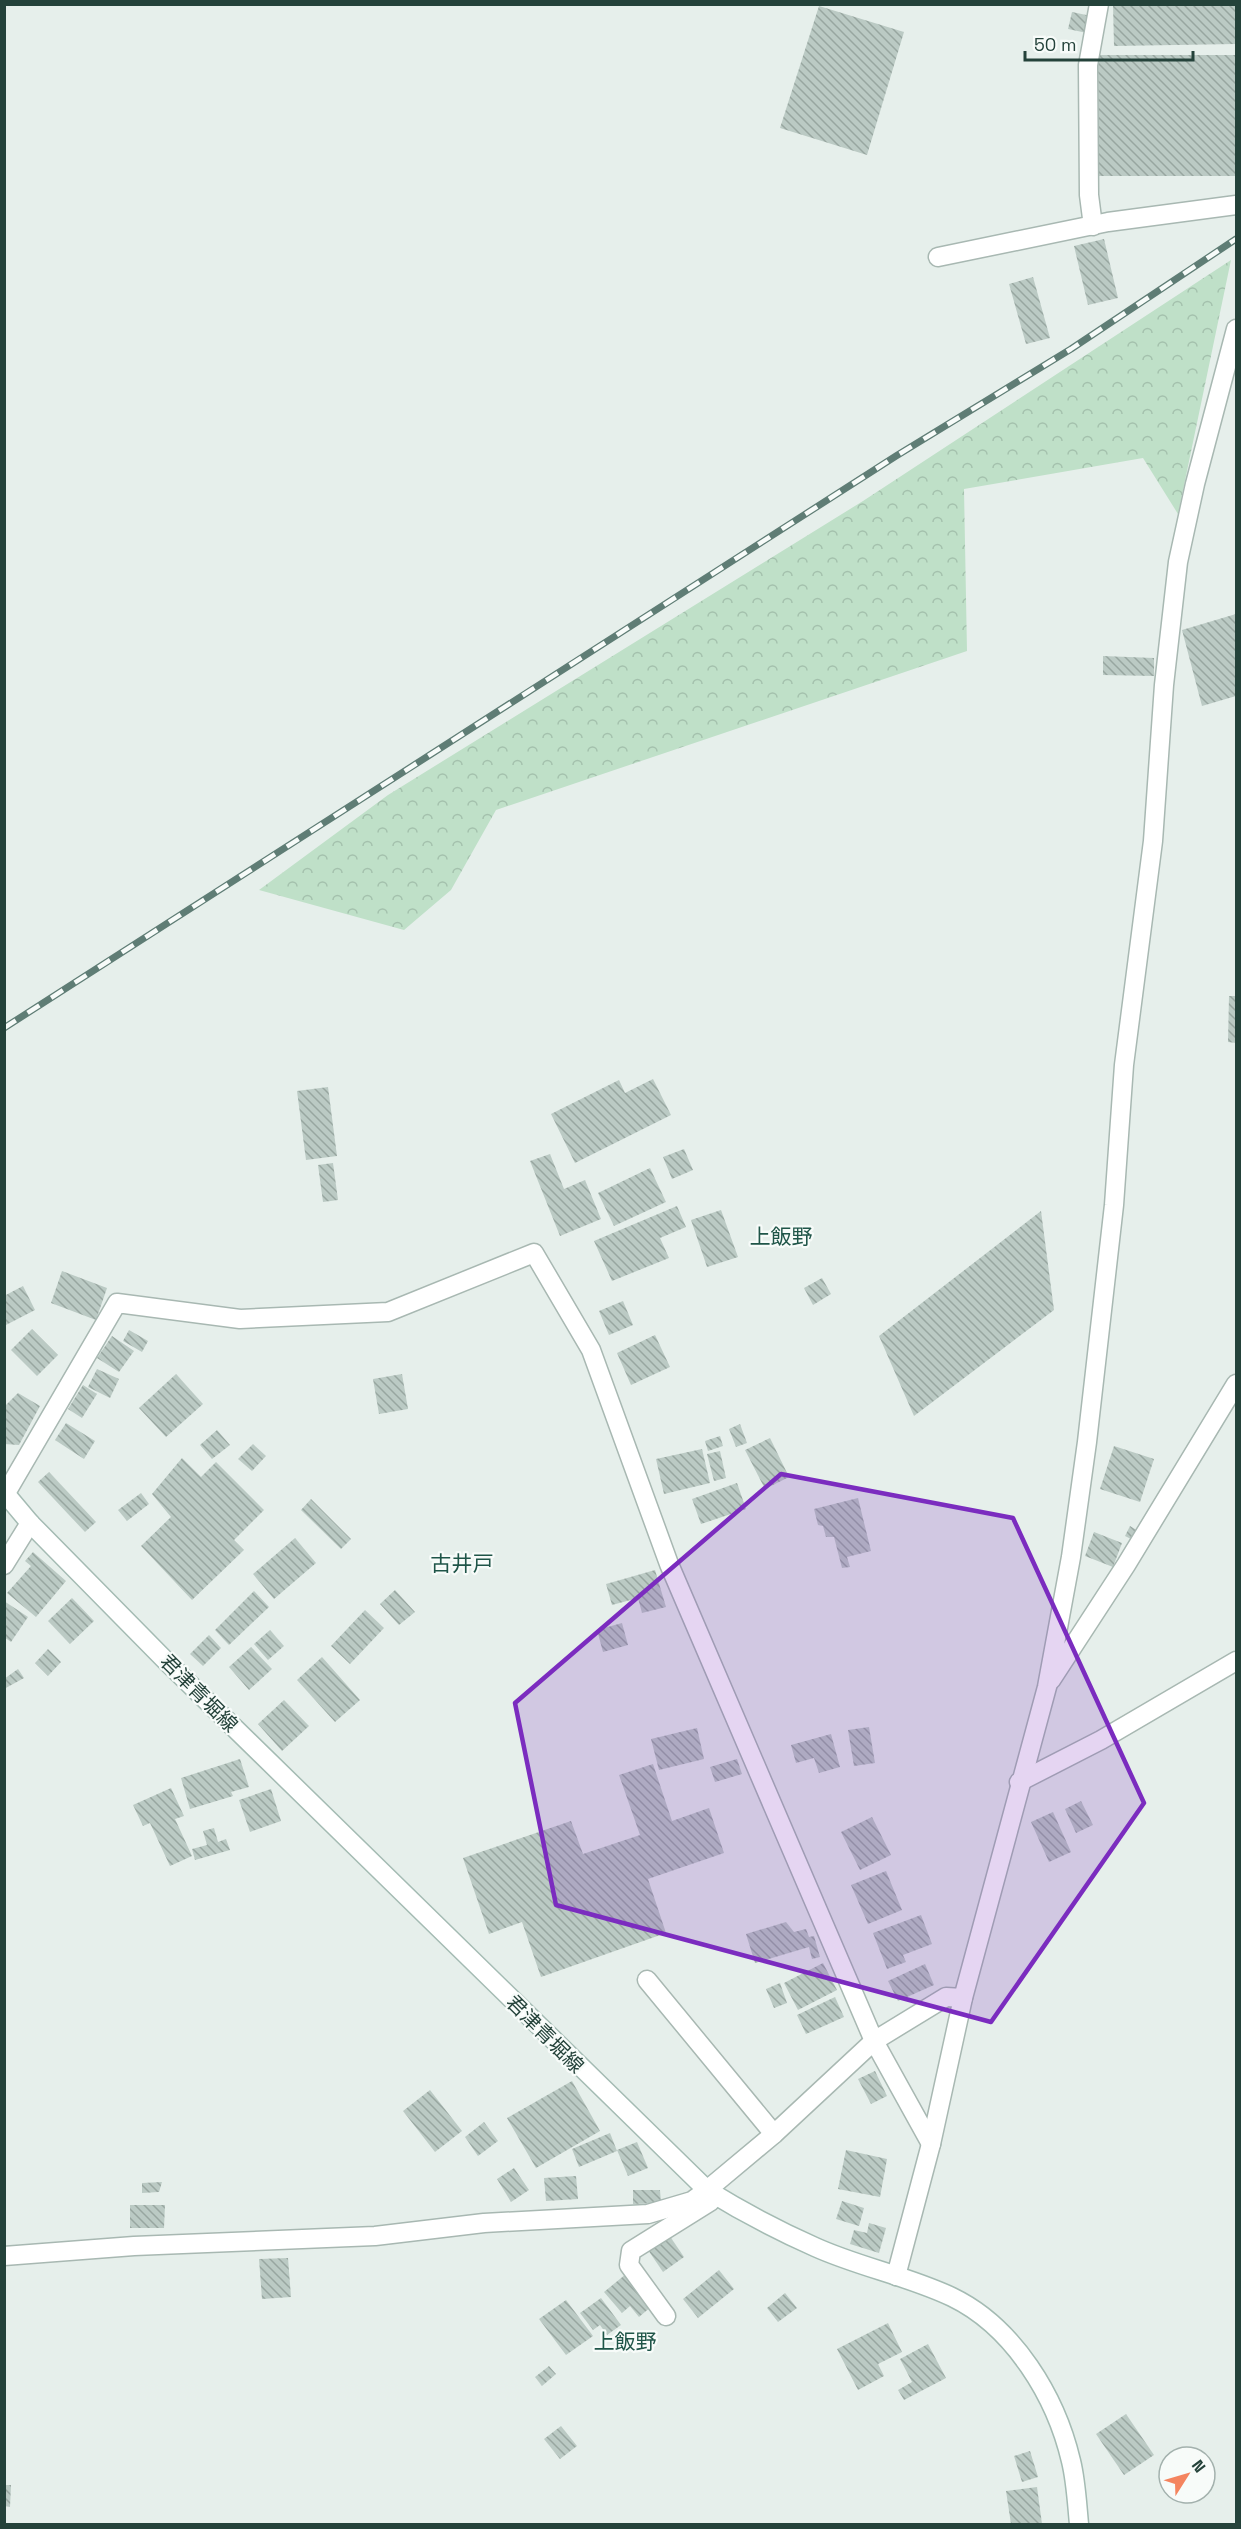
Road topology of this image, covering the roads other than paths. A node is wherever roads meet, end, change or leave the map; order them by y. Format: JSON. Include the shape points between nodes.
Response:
{"nodes":[{"id":1,"x":1099,"y":4,"type":"edge"},
{"id":2,"x":1236,"y":205,"type":"edge"},
{"id":3,"x":1093,"y":226,"type":"junction"},
{"id":4,"x":938,"y":257,"type":"dead end"},
{"id":5,"x":1236,"y":329,"type":"edge"},
{"id":6,"x":1236,"y":1384,"type":"edge"},
{"id":7,"x":5,"y":1492,"type":"edge"},
{"id":8,"x":30,"y":1523,"type":"junction"},
{"id":9,"x":4,"y":1565,"type":"edge"},
{"id":10,"x":1236,"y":1661,"type":"edge"},
{"id":11,"x":1047,"y":1687,"type":"junction"},
{"id":12,"x":1019,"y":1782,"type":"junction"},
{"id":13,"x":647,"y":1980,"type":"dead end"},
{"id":14,"x":963,"y":1998,"type":"junction"},
{"id":15,"x":874,"y":2041,"type":"junction"},
{"id":16,"x":774,"y":2134,"type":"junction"},
{"id":17,"x":931,"y":2144,"type":"junction"},
{"id":18,"x":712,"y":2194,"type":"junction"},
{"id":19,"x":4,"y":2256,"type":"edge"},
{"id":20,"x":896,"y":2276,"type":"junction"},
{"id":21,"x":666,"y":2316,"type":"dead end"},
{"id":22,"x":1079,"y":2524,"type":"edge"}],
"edges":[{"from":1,"to":3,"type":"street","via":[[1088,65],[1089,195]]},
{"from":2,"to":3,"type":"street"},
{"from":3,"to":4,"type":"street"},
{"from":5,"to":11,"type":"street","via":[[1178,562],[1153,841],[1124,1065],[1114,1205],[1087,1442]]},
{"from":6,"to":11,"type":"street"},
{"from":7,"to":8,"type":"street","name":"君津青堀線"},
{"from":7,"to":15,"type":"street","via":[[117,1303],[240,1319],[388,1312],[534,1253],[591,1350],[669,1564]]},
{"from":8,"to":9,"type":"street"},
{"from":8,"to":18,"type":"street","name":"君津青堀線","via":[[173,1668]]},
{"from":10,"to":12,"type":"street","via":[[1101,1740]]},
{"from":11,"to":12,"type":"street"},
{"from":12,"to":14,"type":"street"},
{"from":13,"to":16,"type":"street"},
{"from":14,"to":15,"type":"street","via":[[946,1996]]},
{"from":14,"to":17,"type":"street"},
{"from":15,"to":16,"type":"street"},
{"from":15,"to":17,"type":"street"},
{"from":16,"to":18,"type":"street"},
{"from":17,"to":20,"type":"street"},
{"from":18,"to":19,"type":"street","via":[[648,2214],[484,2223],[375,2236]]},
{"from":18,"to":20,"type":"street","name":"君津青堀線","via":[[816,2248]]},
{"from":18,"to":21,"type":"street","via":[[631,2251],[629,2265]]},
{"from":20,"to":22,"type":"street","name":"君津青堀線","via":[[954,2298],[979,2315],[1028,2365],[1046,2391],[1072,2463]]}]}
